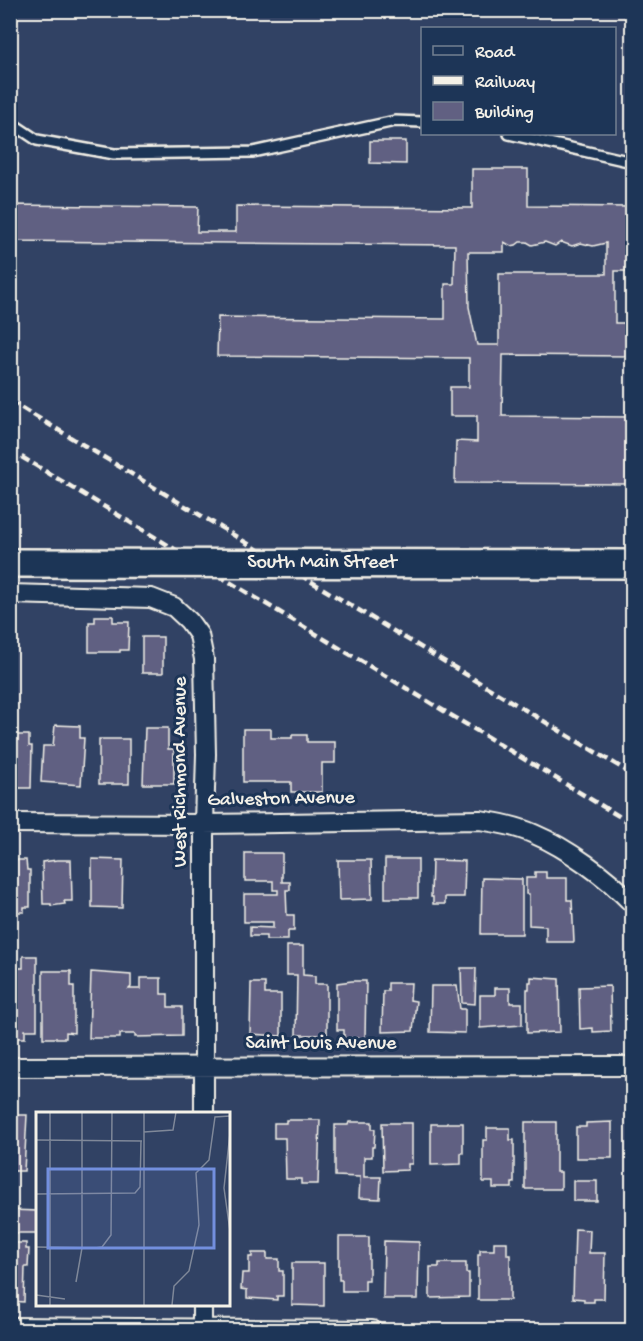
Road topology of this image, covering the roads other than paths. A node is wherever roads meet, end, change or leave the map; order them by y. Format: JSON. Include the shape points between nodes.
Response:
{"nodes":[{"id":1,"x":10,"y":122,"type":"edge"},
{"id":2,"x":421,"y":122,"type":"edge"},
{"id":3,"x":514,"y":135,"type":"edge"},
{"id":4,"x":633,"y":162,"type":"edge"},
{"id":5,"x":10,"y":563,"type":"edge"},
{"id":6,"x":633,"y":564,"type":"edge"},
{"id":7,"x":10,"y":594,"type":"edge"},
{"id":8,"x":10,"y":823,"type":"edge"},
{"id":9,"x":204,"y":824,"type":"junction"},
{"id":10,"x":633,"y":903,"type":"edge"},
{"id":11,"x":633,"y":1066,"type":"edge"},
{"id":12,"x":10,"y":1067,"type":"edge"},
{"id":13,"x":205,"y":1067,"type":"junction"},
{"id":14,"x":204,"y":1112,"type":"edge"},
{"id":15,"x":202,"y":1305,"type":"edge"},
{"id":16,"x":10,"y":1327,"type":"edge"},
{"id":17,"x":202,"y":1330,"type":"edge"},
{"id":18,"x":372,"y":1330,"type":"edge"}],
"edges":[{"from":1,"to":2,"type":"lane","via":[[37,140],[114,154],[253,152],[395,121]]},
{"from":3,"to":4,"type":"lane"},
{"from":5,"to":6,"type":"street","name":"South Main Street","bridge":true},
{"from":7,"to":9,"type":"street","name":"West Richmond Avenue","via":[[151,598],[174,607],[189,621],[199,635],[204,659]]},
{"from":8,"to":9,"type":"street","name":"Galveston Avenue"},
{"from":9,"to":10,"type":"street","name":"Galveston Avenue","via":[[480,820],[506,824],[535,834],[581,861]]},
{"from":9,"to":13,"type":"street","name":"West Richmond Avenue"},
{"from":11,"to":13,"type":"street","name":"Saint Louis Avenue"},
{"from":12,"to":13,"type":"street","name":"Saint Louis Avenue"},
{"from":13,"to":14,"type":"street","name":"West Richmond Avenue"},
{"from":15,"to":17,"type":"street"},
{"from":16,"to":17,"type":"street"},
{"from":17,"to":18,"type":"street"}]}
